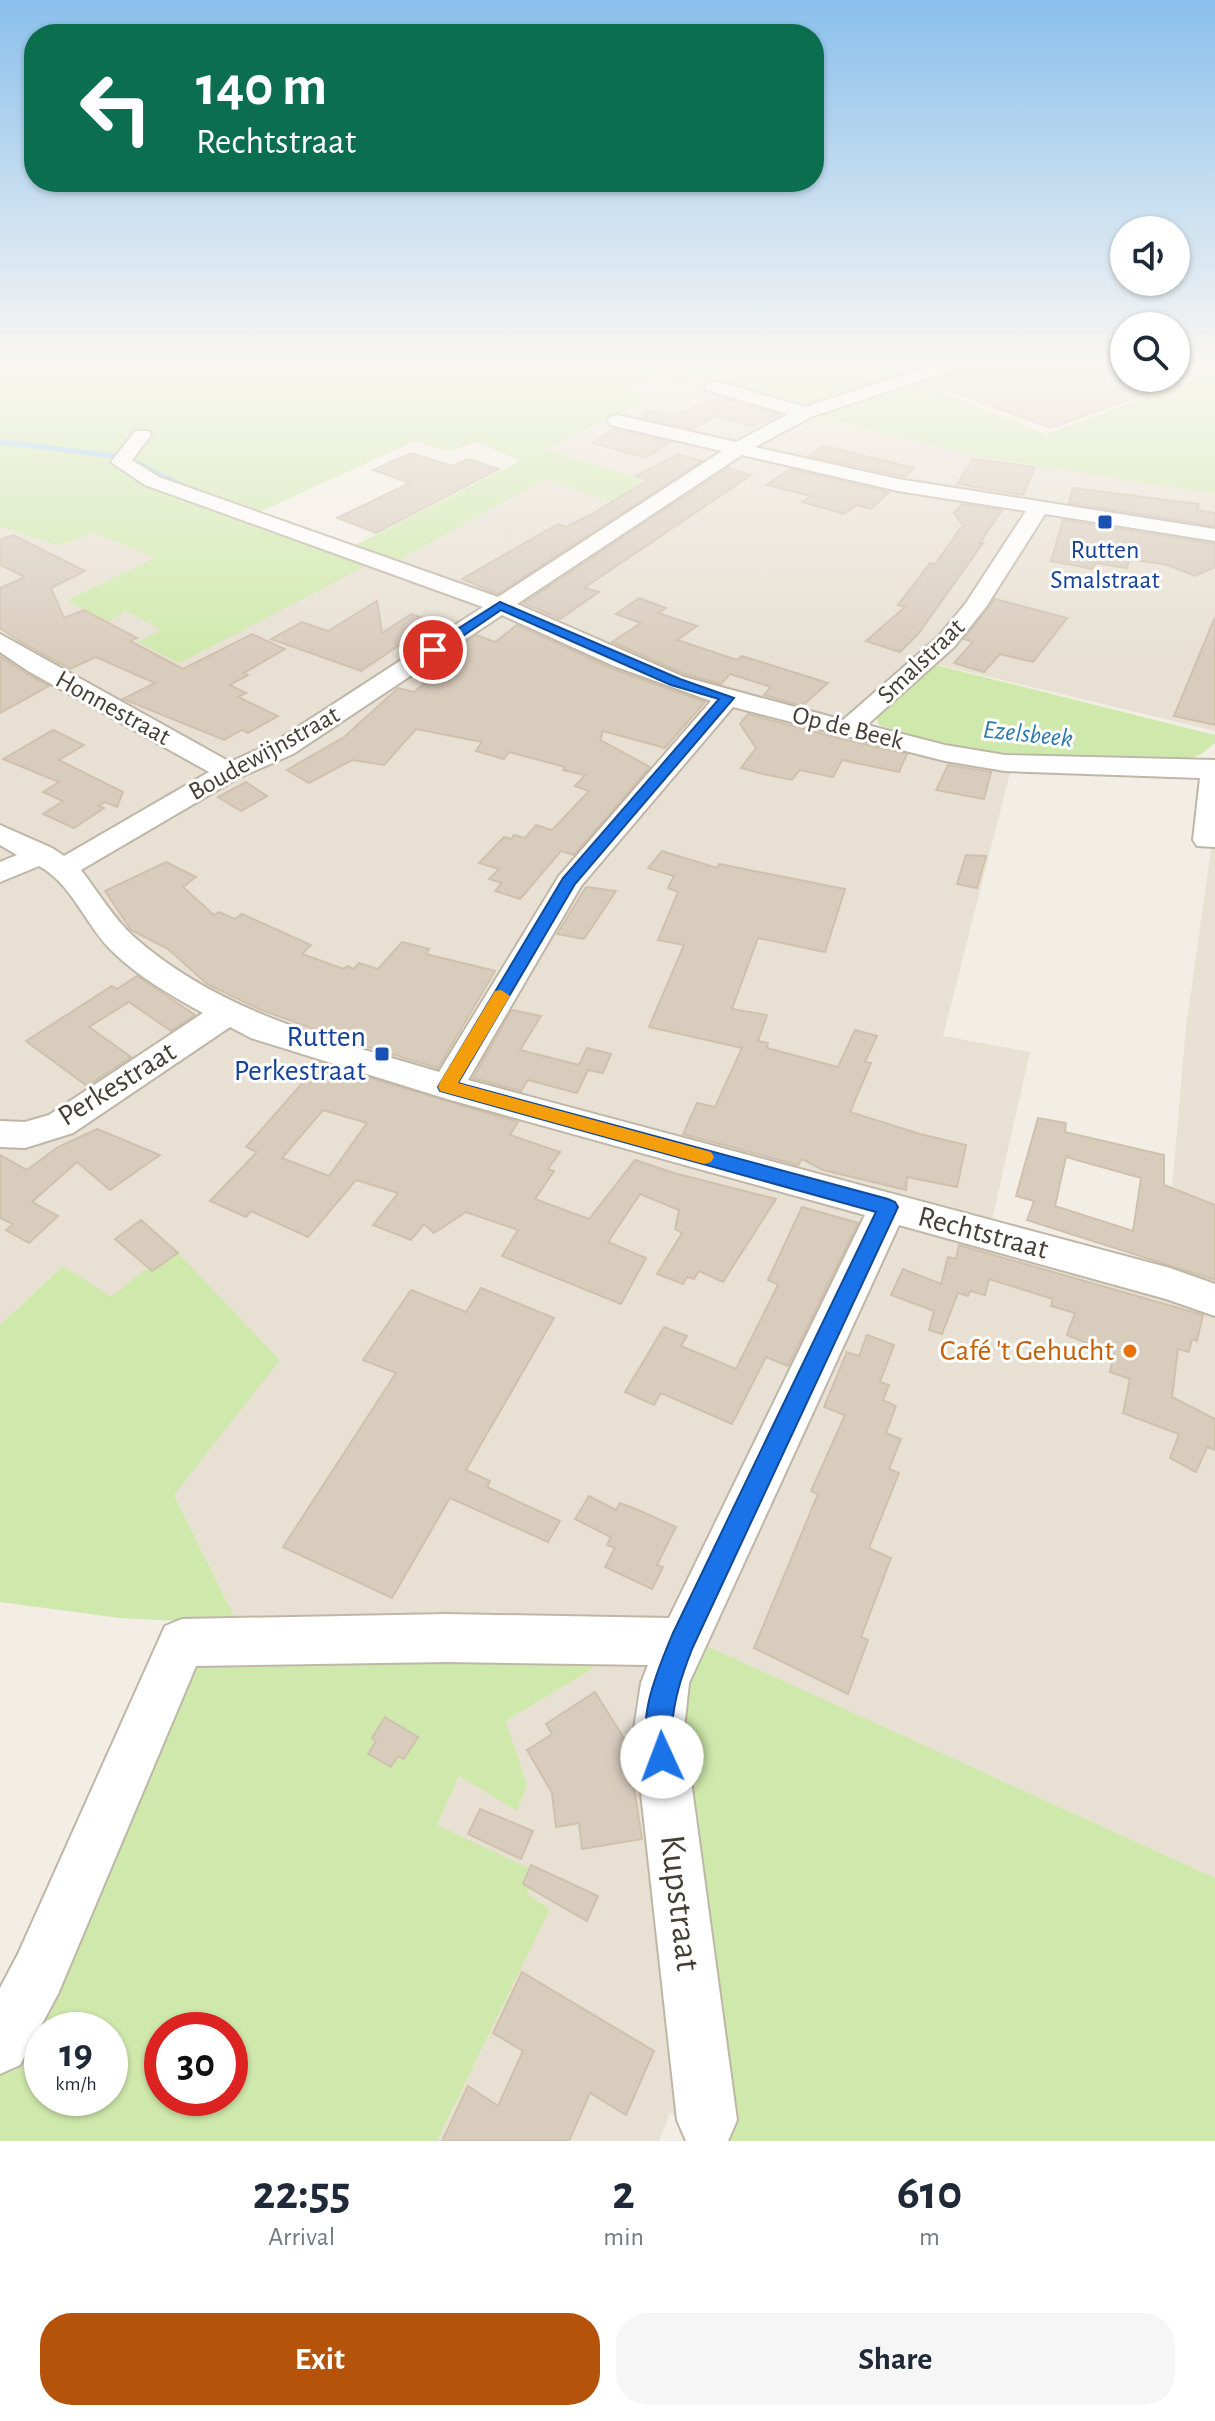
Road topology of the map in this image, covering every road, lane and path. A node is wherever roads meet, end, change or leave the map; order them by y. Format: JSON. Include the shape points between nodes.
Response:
{"nodes":[{"id":1,"x":123,"y":460,"type":"edge"},
{"id":2,"x":719,"y":460,"type":"edge"},
{"id":3,"x":789,"y":460,"type":"edge"},
{"id":4,"x":1039,"y":508,"type":"junction"},
{"id":5,"x":1215,"y":535,"type":"edge"},
{"id":6,"x":500,"y":605,"type":"junction"},
{"id":7,"x":0,"y":641,"type":"edge"},
{"id":8,"x":727,"y":698,"type":"junction"},
{"id":9,"x":850,"y":727,"type":"junction"},
{"id":10,"x":1215,"y":769,"type":"edge"},
{"id":11,"x":229,"y":772,"type":"junction"},
{"id":12,"x":0,"y":834,"type":"edge"},
{"id":13,"x":1207,"y":840,"type":"dead end"},
{"id":14,"x":53,"y":861,"type":"junction"},
{"id":15,"x":0,"y":873,"type":"edge"},
{"id":16,"x":227,"y":1013,"type":"junction"},
{"id":17,"x":447,"y":1087,"type":"junction"},
{"id":18,"x":0,"y":1134,"type":"edge"},
{"id":19,"x":888,"y":1207,"type":"junction"},
{"id":20,"x":1215,"y":1300,"type":"edge"},
{"id":21,"x":682,"y":1642,"type":"junction"},
{"id":22,"x":0,"y":2045,"type":"edge"},
{"id":23,"x":707,"y":2120,"type":"dead end"}],
"edges":[{"from":1,"to":6,"type":"street","via":[[152,481]]},
{"from":2,"to":6,"type":"street","name":"Boudewijnstraat"},
{"from":3,"to":4,"type":"street","via":[[898,485]]},
{"from":4,"to":5,"type":"street"},
{"from":4,"to":9,"type":"street","name":"Smalstraat","via":[[946,642]]},
{"from":6,"to":8,"type":"street","name":"Op de Beek","via":[[662,677]]},
{"from":6,"to":11,"type":"street","name":"Boudewijnstraat","via":[[284,748]]},
{"from":7,"to":11,"type":"street","name":"Honnestraat"},
{"from":8,"to":9,"type":"street","name":"Op de Beek"},
{"from":8,"to":17,"type":"street","via":[[569,882]]},
{"from":9,"to":10,"type":"street","name":"Op de Beek","via":[[1005,763]]},
{"from":10,"to":13,"type":"street"},
{"from":11,"to":14,"type":"street","name":"Boudewijnstraat"},
{"from":12,"to":14,"type":"street"},
{"from":14,"to":15,"type":"street"},
{"from":14,"to":16,"type":"street","name":"Rechtstraat","via":[[122,943],[183,989]]},
{"from":16,"to":17,"type":"street","name":"Rechtstraat","via":[[307,1045]]},
{"from":16,"to":18,"type":"street","name":"Perkestraat","via":[[61,1124],[25,1135]]},
{"from":17,"to":19,"type":"street","name":"Rechtstraat"},
{"from":19,"to":20,"type":"street","name":"Rechtstraat"},
{"from":19,"to":21,"type":"street","name":"Kupstraat"},
{"from":21,"to":22,"type":"street","via":[[446,1638],[182,1643],[44,1961]]},
{"from":21,"to":23,"type":"street","name":"Kupstraat","via":[[665,1683],[659,1729]]}]}
